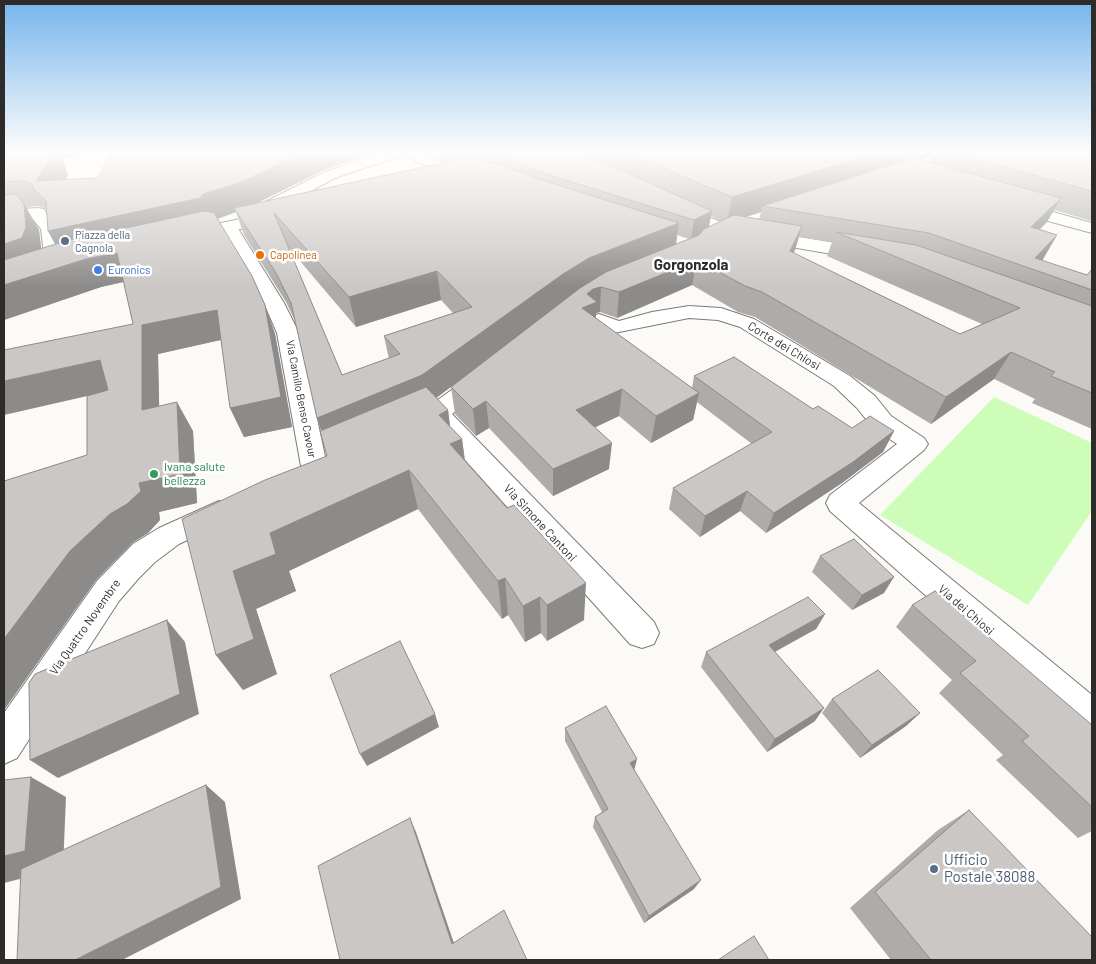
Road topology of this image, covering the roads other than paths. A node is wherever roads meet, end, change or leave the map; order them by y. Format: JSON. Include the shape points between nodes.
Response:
{"nodes":[{"id":1,"x":287,"y":197,"type":"edge"},
{"id":2,"x":660,"y":201,"type":"edge"},
{"id":3,"x":998,"y":201,"type":"edge"},
{"id":4,"x":308,"y":203,"type":"edge"},
{"id":5,"x":4,"y":215,"type":"edge"},
{"id":6,"x":288,"y":217,"type":"edge"},
{"id":7,"x":765,"y":220,"type":"edge"},
{"id":8,"x":1092,"y":228,"type":"edge"},
{"id":9,"x":229,"y":229,"type":"junction"},
{"id":10,"x":727,"y":231,"type":"junction"},
{"id":11,"x":202,"y":232,"type":"junction"},
{"id":12,"x":168,"y":240,"type":"edge"},
{"id":13,"x":706,"y":241,"type":"edge"},
{"id":14,"x":888,"y":258,"type":"edge"},
{"id":15,"x":50,"y":270,"type":"edge"},
{"id":16,"x":599,"y":320,"type":"edge"},
{"id":17,"x":496,"y":368,"type":"edge"},
{"id":18,"x":438,"y":413,"type":"junction"},
{"id":19,"x":390,"y":434,"type":"edge"},
{"id":20,"x":339,"y":455,"type":"edge"},
{"id":21,"x":314,"y":466,"type":"junction"},
{"id":22,"x":289,"y":478,"type":"edge"},
{"id":23,"x":840,"y":502,"type":"joint"},
{"id":24,"x":226,"y":509,"type":"edge"},
{"id":25,"x":642,"y":633,"type":"dead end"},
{"id":26,"x":1092,"y":718,"type":"edge"},
{"id":27,"x":4,"y":745,"type":"edge"}],
"edges":[{"from":1,"to":11,"type":"street","via":[[235,222],[200,230]]},
{"from":2,"to":10,"type":"street"},
{"from":3,"to":8,"type":"street"},
{"from":4,"to":9,"type":"street"},
{"from":5,"to":15,"type":"street","via":[[38,214],[51,230],[53,254]]},
{"from":6,"to":9,"type":"street"},
{"from":7,"to":10,"type":"street"},
{"from":9,"to":11,"type":"street"},
{"from":9,"to":21,"type":"street","name":"Via Camillo Benso Cavour","via":[[274,303],[288,333]]},
{"from":10,"to":13,"type":"street"},
{"from":10,"to":14,"type":"street"},
{"from":11,"to":12,"type":"street"},
{"from":16,"to":23,"type":"street","name":"Corte dei Chiosi","via":[[620,327],[689,312],[721,314],[747,323],[842,381],[866,402],[882,422],[916,444]]},
{"from":17,"to":18,"type":"street"},
{"from":18,"to":19,"type":"street"},
{"from":18,"to":25,"type":"street","name":"Via Simone Cantoni"},
{"from":20,"to":21,"type":"street"},
{"from":21,"to":22,"type":"street"},
{"from":23,"to":26,"type":"street","name":"Via dei Chiosi"},
{"from":24,"to":27,"type":"street","name":"Via Quattro Novembre","via":[[153,546],[120,577]]}]}
